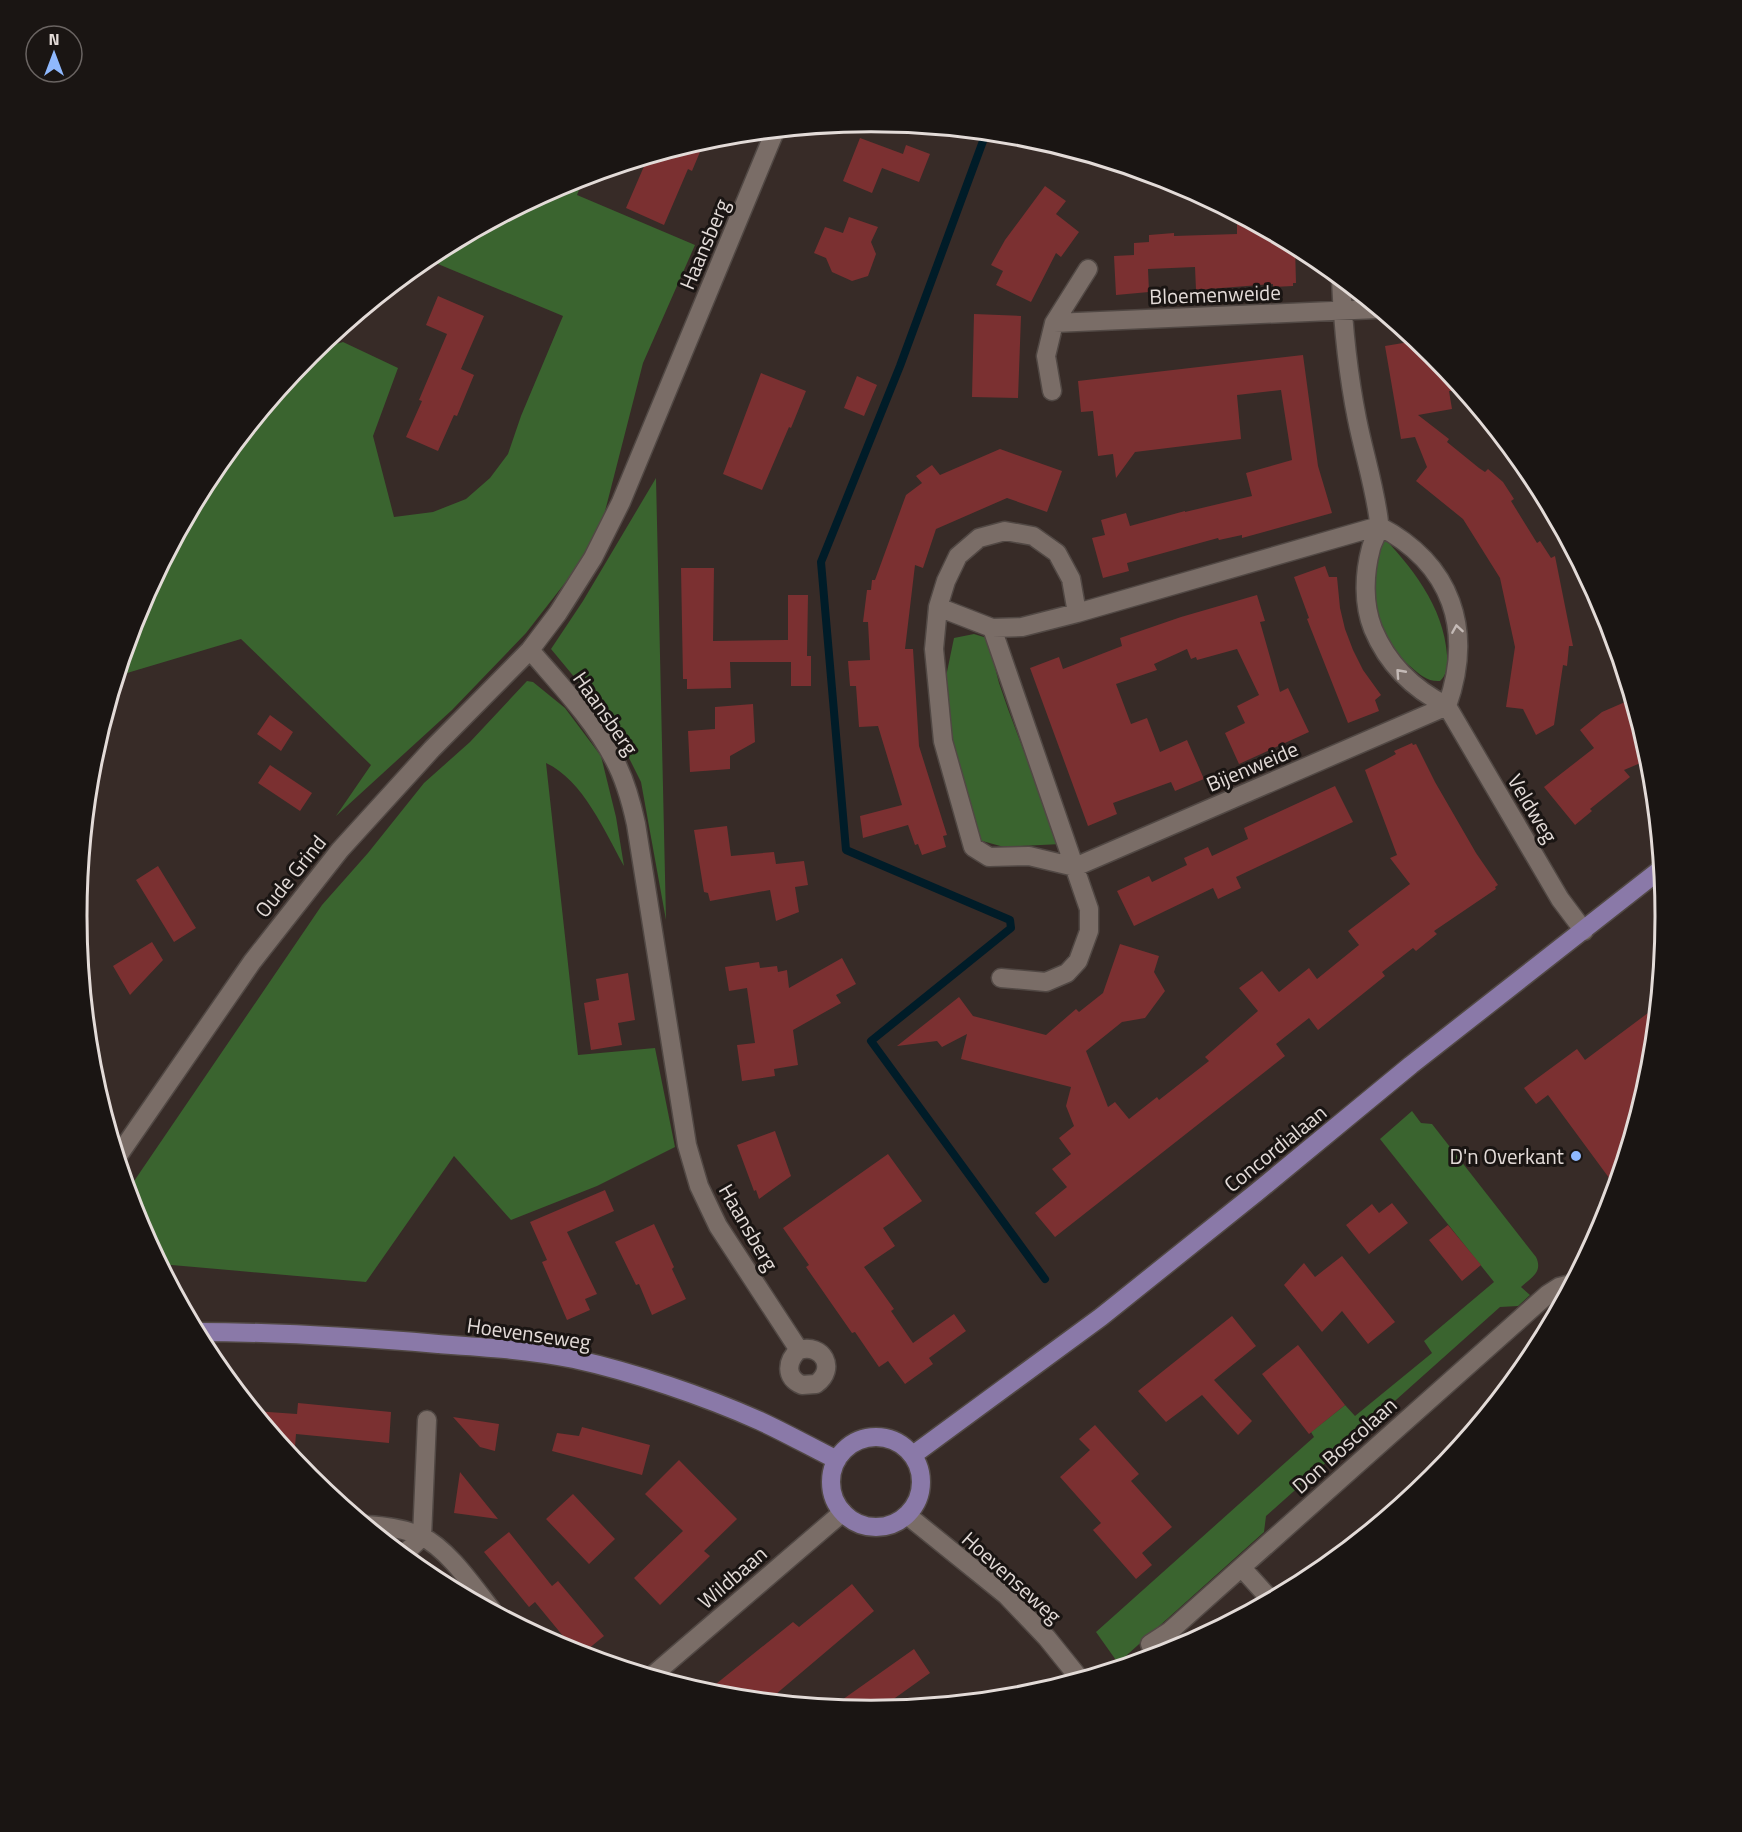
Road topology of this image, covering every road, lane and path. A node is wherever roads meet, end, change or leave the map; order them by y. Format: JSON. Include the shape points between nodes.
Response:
{"nodes":[{"id":1,"x":772,"y":139,"type":"edge"},
{"id":2,"x":1088,"y":269,"type":"dead end"},
{"id":3,"x":1341,"y":289,"type":"edge"},
{"id":4,"x":1367,"y":310,"type":"edge"},
{"id":5,"x":1342,"y":311,"type":"junction"},
{"id":6,"x":1054,"y":323,"type":"junction"},
{"id":7,"x":1052,"y":391,"type":"dead end"},
{"id":8,"x":1379,"y":526,"type":"junction"},
{"id":9,"x":938,"y":607,"type":"junction"},
{"id":10,"x":1077,"y":614,"type":"junction"},
{"id":11,"x":992,"y":628,"type":"junction"},
{"id":12,"x":530,"y":650,"type":"junction"},
{"id":13,"x":1447,"y":706,"type":"junction"},
{"id":14,"x":1075,"y":867,"type":"junction"},
{"id":15,"x":1653,"y":875,"type":"edge"},
{"id":16,"x":1584,"y":931,"type":"junction"},
{"id":17,"x":1001,"y":978,"type":"dead end"},
{"id":18,"x":123,"y":1149,"type":"edge"},
{"id":19,"x":1562,"y":1286,"type":"edge"},
{"id":20,"x":207,"y":1332,"type":"edge"},
{"id":21,"x":799,"y":1350,"type":"dead end"},
{"id":22,"x":427,"y":1420,"type":"dead end"},
{"id":23,"x":912,"y":1455,"type":"junction"},
{"id":24,"x":837,"y":1460,"type":"junction"},
{"id":25,"x":843,"y":1512,"type":"junction"},
{"id":26,"x":907,"y":1515,"type":"junction"},
{"id":27,"x":379,"y":1525,"type":"edge"},
{"id":28,"x":422,"y":1537,"type":"junction"},
{"id":29,"x":409,"y":1549,"type":"edge"},
{"id":30,"x":1242,"y":1568,"type":"junction"},
{"id":31,"x":478,"y":1594,"type":"edge"},
{"id":32,"x":1265,"y":1594,"type":"edge"},
{"id":33,"x":1150,"y":1644,"type":"dead end"},
{"id":34,"x":659,"y":1670,"type":"edge"},
{"id":35,"x":1075,"y":1673,"type":"edge"}],
"edges":[{"from":1,"to":12,"type":"street","name":"Haansberg","via":[[621,502],[593,558]]},
{"from":2,"to":6,"type":"street"},
{"from":3,"to":5,"type":"street"},
{"from":4,"to":5,"type":"street","name":"Bloemenweide"},
{"from":5,"to":6,"type":"street","name":"Bloemenweide"},
{"from":5,"to":8,"type":"street","via":[[1357,416]]},
{"from":6,"to":7,"type":"street","via":[[1046,356]]},
{"from":8,"to":10,"type":"street"},
{"from":13,"to":8,"type":"street","one_way":true,"via":[[1459,663],[1456,618],[1449,596],[1428,562],[1397,535]]},
{"from":13,"to":8,"type":"street","one_way":true,"via":[[1409,682],[1394,666],[1372,627],[1366,576]]},
{"from":9,"to":10,"type":"street","via":[[958,556],[979,538],[1005,531],[1033,536],[1057,553],[1071,579]]},
{"from":9,"to":11,"type":"street"},
{"from":9,"to":14,"type":"street","via":[[934,650],[943,741],[973,847],[989,857],[1029,856]]},
{"from":10,"to":11,"type":"street","via":[[1022,627]]},
{"from":11,"to":14,"type":"street"},
{"from":12,"to":18,"type":"street","name":"Oude Grind","via":[[432,749],[333,858],[252,962]]},
{"from":12,"to":21,"type":"street","name":"Haansberg","via":[[602,740],[623,778],[636,824],[687,1145],[699,1186],[718,1226]]},
{"from":13,"to":14,"type":"street","name":"Bijenweide"},
{"from":13,"to":16,"type":"street","name":"Veldweg","via":[[1560,899]]},
{"from":14,"to":17,"type":"street","via":[[1089,909],[1089,931],[1078,961],[1067,974],[1046,982]]},
{"from":15,"to":16,"type":"main road","name":"Concordialaan"},
{"from":16,"to":23,"type":"main road","name":"Concordialaan","via":[[1411,1065],[1101,1317]]},
{"from":19,"to":30,"type":"street","name":"Don Boscolaan","via":[[1548,1294]]},
{"from":20,"to":24,"type":"main road","name":"Hoevenseweg","via":[[385,1340],[571,1359],[652,1381],[732,1410]]},
{"from":22,"to":28,"type":"street"},
{"from":23,"to":24,"type":"main road","via":[[902,1444],[873,1437],[852,1445]]},
{"from":23,"to":26,"type":"main road","via":[[920,1470],[921,1486],[920,1496]]},
{"from":24,"to":25,"type":"main road","via":[[831,1478],[833,1496]]},
{"from":25,"to":26,"type":"main road","via":[[872,1527],[891,1525]]},
{"from":25,"to":34,"type":"street","name":"Wildbaan"},
{"from":26,"to":35,"type":"street","name":"Hoevenseweg","via":[[1006,1595]]},
{"from":27,"to":28,"type":"street"},
{"from":28,"to":29,"type":"street"},
{"from":28,"to":31,"type":"street","via":[[443,1552]]},
{"from":30,"to":32,"type":"street"},
{"from":30,"to":33,"type":"street","name":"Don Boscolaan"}]}
